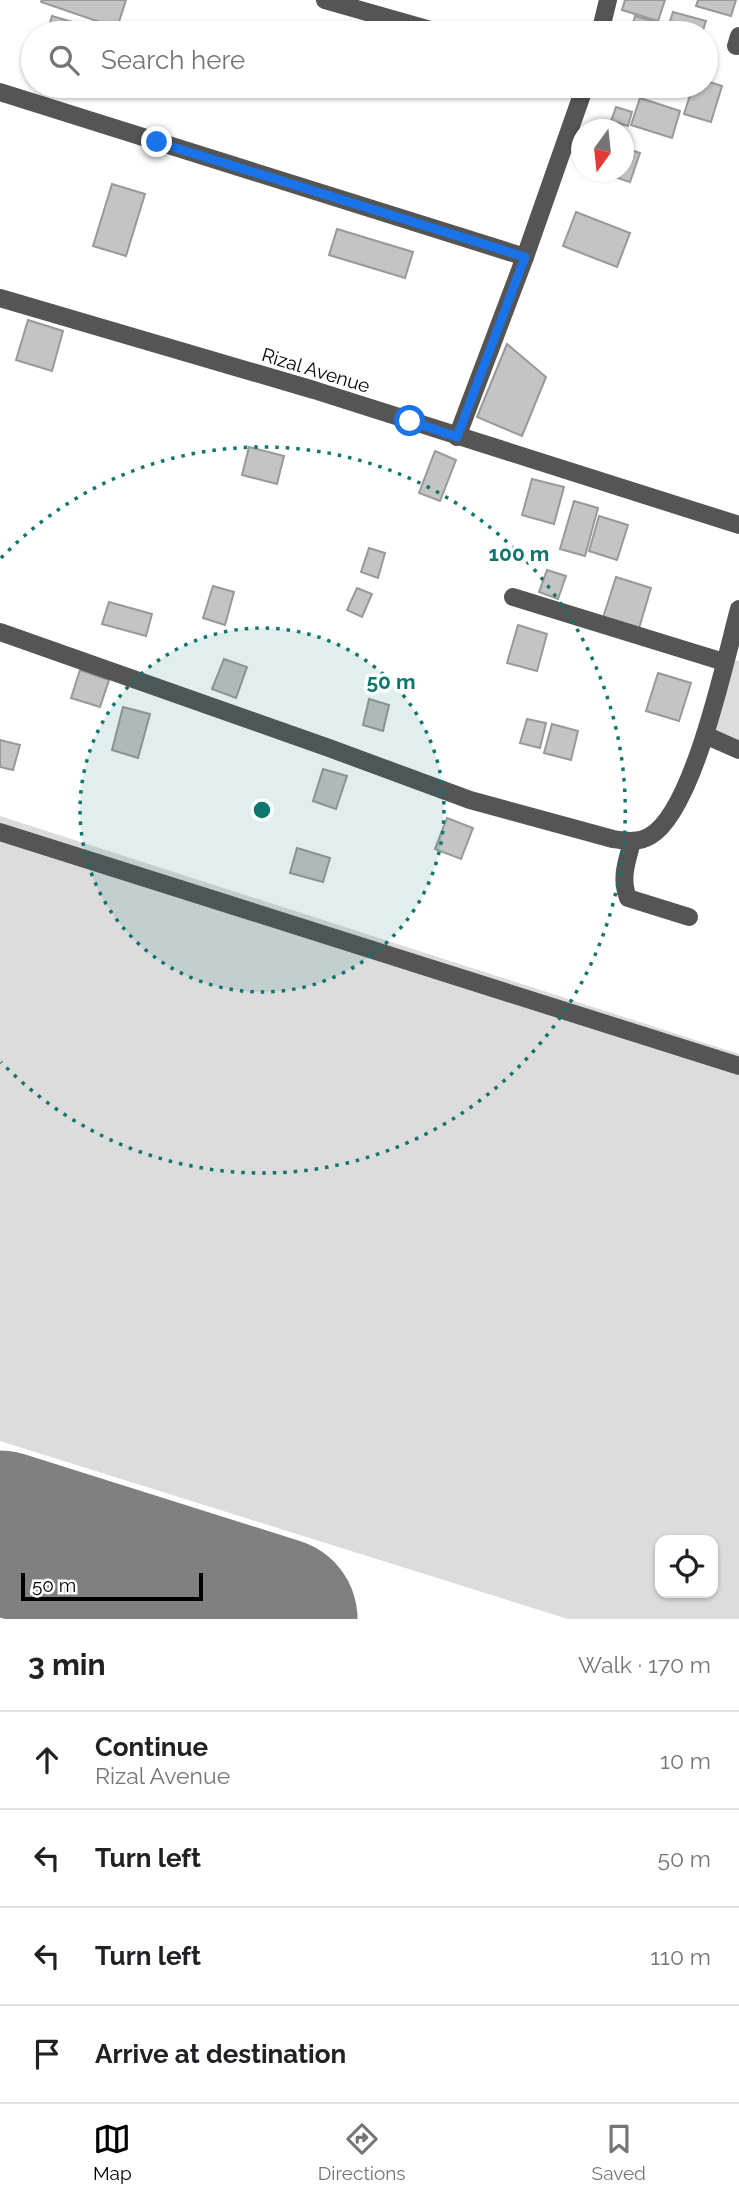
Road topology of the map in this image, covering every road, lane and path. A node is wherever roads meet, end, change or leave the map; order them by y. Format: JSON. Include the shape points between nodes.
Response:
{"nodes":[{"id":1,"x":325,"y":0,"type":"edge"},
{"id":2,"x":608,"y":0,"type":"edge"},
{"id":3,"x":399,"y":21,"type":"edge"},
{"id":4,"x":603,"y":21,"type":"edge"},
{"id":5,"x":0,"y":92,"type":"edge"},
{"id":6,"x":581,"y":98,"type":"edge"},
{"id":7,"x":525,"y":257,"type":"junction"},
{"id":8,"x":0,"y":298,"type":"edge"},
{"id":9,"x":457,"y":437,"type":"junction"},
{"id":10,"x":739,"y":525,"type":"edge"},
{"id":11,"x":513,"y":597,"type":"dead end"},
{"id":12,"x":739,"y":609,"type":"edge"},
{"id":13,"x":0,"y":632,"type":"edge"},
{"id":14,"x":724,"y":662,"type":"junction"},
{"id":15,"x":705,"y":735,"type":"junction"},
{"id":16,"x":739,"y":750,"type":"edge"},
{"id":17,"x":0,"y":832,"type":"edge"},
{"id":18,"x":632,"y":842,"type":"junction"},
{"id":19,"x":689,"y":917,"type":"dead end"},
{"id":20,"x":739,"y":1066,"type":"edge"}],
"edges":[{"from":1,"to":3,"type":"street"},
{"from":2,"to":4,"type":"street"},
{"from":5,"to":7,"type":"street"},
{"from":6,"to":7,"type":"street"},
{"from":7,"to":9,"type":"street"},
{"from":8,"to":9,"type":"street","name":"Rizal Avenue"},
{"from":9,"to":10,"type":"street","name":"Rizal Avenue"},
{"from":11,"to":14,"type":"street"},
{"from":12,"to":14,"type":"street"},
{"from":13,"to":18,"type":"street","via":[[470,800]]},
{"from":14,"to":15,"type":"street"},
{"from":15,"to":16,"type":"street"},
{"from":15,"to":18,"type":"street","via":[[689,780],[664,825],[647,838]]},
{"from":17,"to":20,"type":"street"},
{"from":18,"to":19,"type":"street","via":[[623,877],[628,898]]}]}
